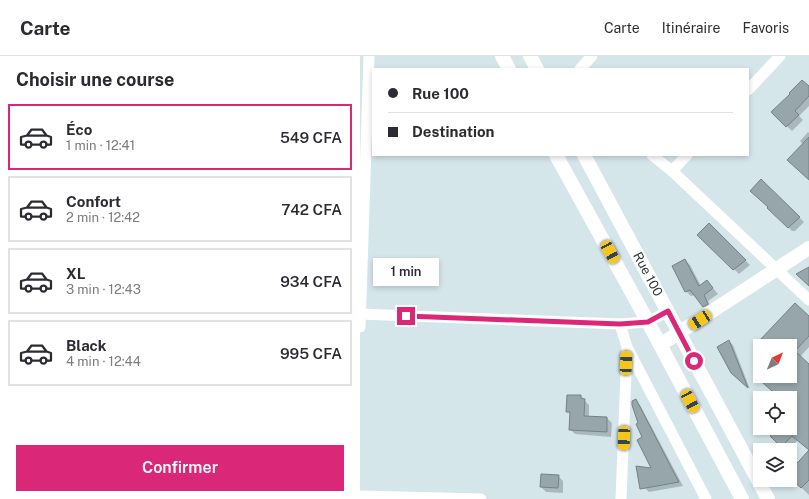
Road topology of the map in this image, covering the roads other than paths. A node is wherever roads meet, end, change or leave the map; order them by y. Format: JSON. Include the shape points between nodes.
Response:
{"nodes":[{"id":1,"x":369,"y":56,"type":"edge"},
{"id":2,"x":502,"y":56,"type":"edge"},
{"id":3,"x":530,"y":56,"type":"edge"},
{"id":4,"x":592,"y":56,"type":"edge"},
{"id":5,"x":780,"y":56,"type":"edge"},
{"id":6,"x":508,"y":68,"type":"edge"},
{"id":7,"x":536,"y":68,"type":"edge"},
{"id":8,"x":581,"y":68,"type":"edge"},
{"id":9,"x":749,"y":89,"type":"edge"},
{"id":10,"x":367,"y":133,"type":"edge"},
{"id":11,"x":557,"y":156,"type":"edge"},
{"id":12,"x":585,"y":156,"type":"edge"},
{"id":13,"x":653,"y":156,"type":"edge"},
{"id":14,"x":686,"y":156,"type":"edge"},
{"id":15,"x":672,"y":171,"type":"junction"},
{"id":16,"x":809,"y":248,"type":"edge"},
{"id":17,"x":777,"y":270,"type":"junction"},
{"id":18,"x":809,"y":300,"type":"edge"},
{"id":19,"x":668,"y":311,"type":"junction"},
{"id":20,"x":360,"y":314,"type":"edge"},
{"id":21,"x":648,"y":322,"type":"junction"},
{"id":22,"x":620,"y":324,"type":"junction"},
{"id":23,"x":360,"y":327,"type":"edge"},
{"id":24,"x":679,"y":333,"type":"junction"},
{"id":25,"x":660,"y":345,"type":"junction"},
{"id":26,"x":627,"y":348,"type":"junction"},
{"id":27,"x":360,"y":496,"type":"edge"},
{"id":28,"x":481,"y":499,"type":"edge"},
{"id":29,"x":622,"y":499,"type":"edge"},
{"id":30,"x":706,"y":499,"type":"edge"},
{"id":31,"x":742,"y":499,"type":"edge"},
{"id":32,"x":768,"y":499,"type":"edge"}],
"edges":[{"from":1,"to":10,"type":"street"},
{"from":2,"to":6,"type":"street"},
{"from":3,"to":7,"type":"street"},
{"from":4,"to":8,"type":"street"},
{"from":5,"to":9,"type":"street"},
{"from":10,"to":20,"type":"street"},
{"from":11,"to":21,"type":"street"},
{"from":12,"to":19,"type":"street","name":"Rue 100"},
{"from":13,"to":15,"type":"street"},
{"from":14,"to":15,"type":"street"},
{"from":15,"to":17,"type":"street"},
{"from":16,"to":17,"type":"street"},
{"from":17,"to":18,"type":"street"},
{"from":17,"to":24,"type":"street"},
{"from":19,"to":21,"type":"street"},
{"from":19,"to":24,"type":"street","name":"Rue 100"},
{"from":20,"to":22,"type":"street"},
{"from":20,"to":23,"type":"street"},
{"from":21,"to":22,"type":"street"},
{"from":21,"to":25,"type":"street"},
{"from":22,"to":26,"type":"street"},
{"from":24,"to":25,"type":"street"},
{"from":24,"to":32,"type":"street","name":"Rue 100"},
{"from":25,"to":31,"type":"street"},
{"from":26,"to":29,"type":"street"},
{"from":26,"to":30,"type":"street"},
{"from":27,"to":28,"type":"street"}]}
